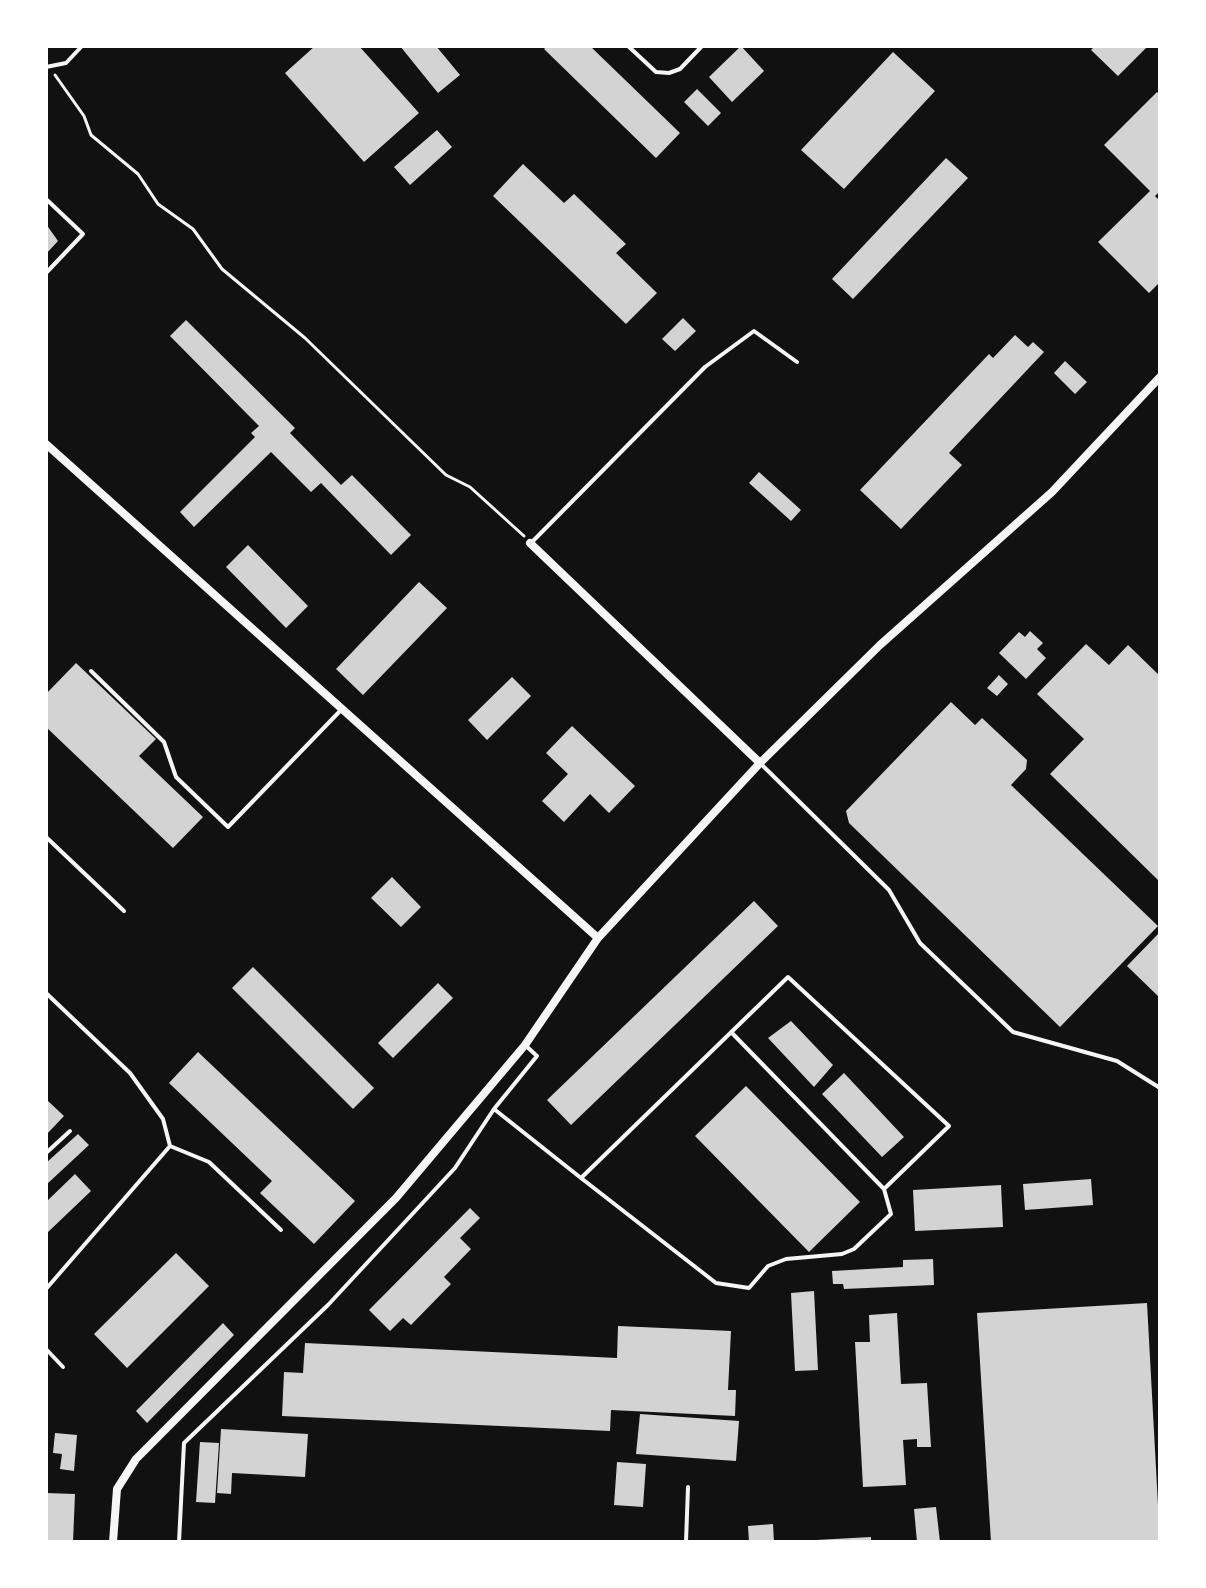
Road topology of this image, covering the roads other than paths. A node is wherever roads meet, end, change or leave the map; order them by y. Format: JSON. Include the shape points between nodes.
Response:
{"nodes":[{"id":1,"x":82,"y":46,"type":"edge"},
{"id":2,"x":628,"y":46,"type":"edge"},
{"id":3,"x":702,"y":46,"type":"edge"},
{"id":4,"x":48,"y":68,"type":"edge"},
{"id":5,"x":46,"y":199,"type":"edge"},
{"id":6,"x":46,"y":273,"type":"edge"},
{"id":7,"x":797,"y":362,"type":"dead end"},
{"id":8,"x":1160,"y":377,"type":"edge"},
{"id":9,"x":46,"y":444,"type":"edge"},
{"id":10,"x":530,"y":543,"type":"joint"},
{"id":11,"x":91,"y":671,"type":"dead end"},
{"id":12,"x":342,"y":709,"type":"junction"},
{"id":13,"x":760,"y":763,"type":"junction"},
{"id":14,"x":46,"y":837,"type":"edge"},
{"id":15,"x":124,"y":911,"type":"dead end"},
{"id":16,"x":598,"y":938,"type":"junction"},
{"id":17,"x":46,"y":993,"type":"edge"},
{"id":18,"x":731,"y":1032,"type":"junction"},
{"id":19,"x":525,"y":1045,"type":"junction"},
{"id":20,"x":1160,"y":1088,"type":"edge"},
{"id":21,"x":494,"y":1109,"type":"junction"},
{"id":22,"x":70,"y":1131,"type":"dead end"},
{"id":23,"x":170,"y":1146,"type":"junction"},
{"id":24,"x":46,"y":1153,"type":"edge"},
{"id":25,"x":581,"y":1178,"type":"junction"},
{"id":26,"x":884,"y":1189,"type":"junction"},
{"id":27,"x":281,"y":1230,"type":"dead end"},
{"id":28,"x":46,"y":1289,"type":"edge"},
{"id":29,"x":46,"y":1349,"type":"edge"},
{"id":30,"x":63,"y":1367,"type":"dead end"},
{"id":31,"x":688,"y":1487,"type":"dead end"},
{"id":32,"x":113,"y":1542,"type":"edge"},
{"id":33,"x":179,"y":1542,"type":"edge"},
{"id":34,"x":686,"y":1542,"type":"edge"}],
"edges":[{"from":1,"to":4,"type":"lane","via":[[66,63]]},
{"from":2,"to":3,"type":"lane","via":[[656,72],[669,73]]},
{"from":5,"to":6,"type":"lane","via":[[83,234]]},
{"from":7,"to":10,"type":"lane","via":[[754,331],[705,367]]},
{"from":8,"to":13,"type":"street","via":[[1052,492],[880,645]]},
{"from":9,"to":12,"type":"street"},
{"from":10,"to":13,"type":"street"},
{"from":11,"to":12,"type":"lane","via":[[164,742],[176,777],[228,827]]},
{"from":12,"to":16,"type":"street"},
{"from":13,"to":16,"type":"street"},
{"from":13,"to":20,"type":"lane","via":[[889,890],[920,943],[1013,1032],[1117,1061]]},
{"from":14,"to":15,"type":"lane"},
{"from":16,"to":19,"type":"street"},
{"from":17,"to":23,"type":"lane","via":[[130,1073],[163,1119]]},
{"from":18,"to":25,"type":"lane"},
{"from":18,"to":26,"type":"lane"},
{"from":18,"to":26,"type":"lane","via":[[788,977],[949,1126]]},
{"from":19,"to":21,"type":"lane","via":[[537,1056]]},
{"from":19,"to":32,"type":"street","via":[[396,1198],[136,1459],[117,1489]]},
{"from":21,"to":25,"type":"lane"},
{"from":21,"to":33,"type":"lane","via":[[455,1168],[349,1283],[184,1443]]},
{"from":22,"to":24,"type":"lane"},
{"from":23,"to":27,"type":"lane","via":[[209,1162]]},
{"from":23,"to":28,"type":"lane"},
{"from":25,"to":26,"type":"lane","via":[[716,1283],[749,1288],[768,1266],[786,1259],[854,1249],[891,1214]]},
{"from":29,"to":30,"type":"lane"},
{"from":31,"to":34,"type":"lane"}]}
